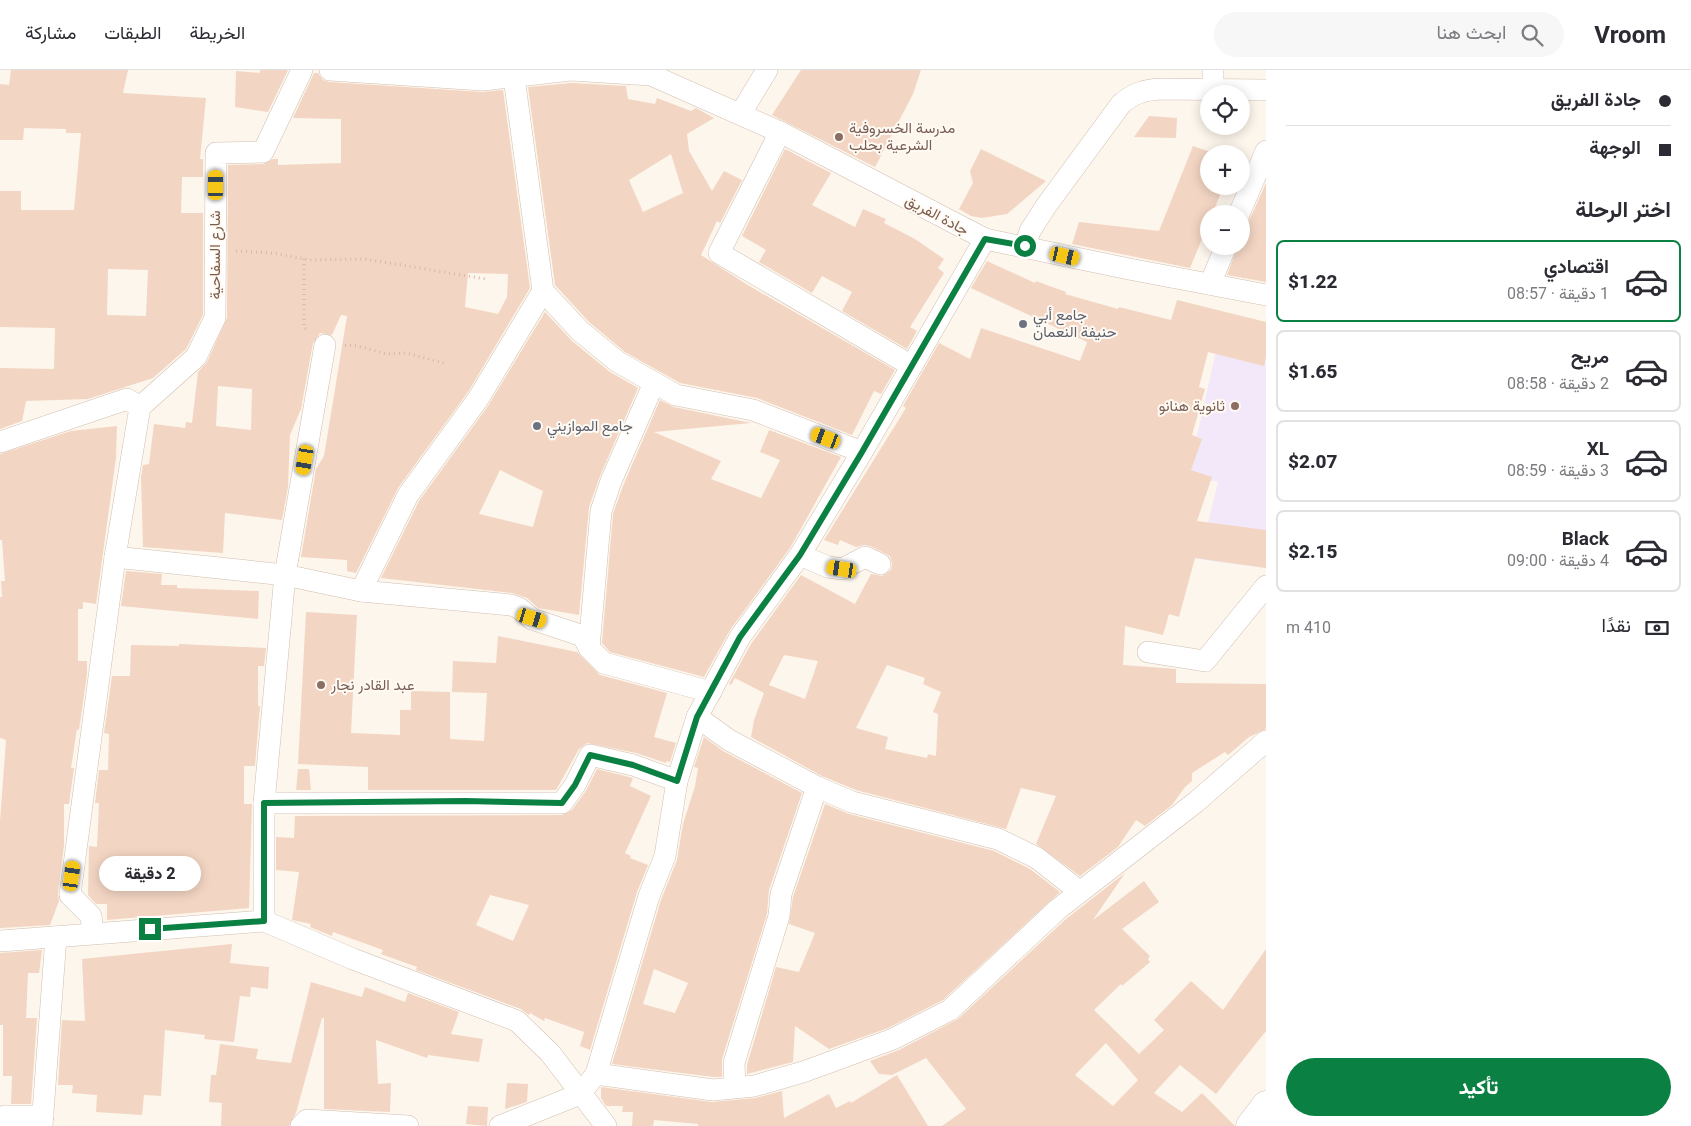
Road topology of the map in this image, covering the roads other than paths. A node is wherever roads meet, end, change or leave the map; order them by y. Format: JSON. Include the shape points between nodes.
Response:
{"nodes":[{"id":1,"x":302,"y":70,"type":"edge"},
{"id":2,"x":330,"y":70,"type":"edge"},
{"id":3,"x":767,"y":70,"type":"edge"},
{"id":4,"x":514,"y":77,"type":"junction"},
{"id":5,"x":1213,"y":80,"type":"edge"},
{"id":6,"x":1266,"y":90,"type":"edge"},
{"id":7,"x":740,"y":113,"type":"junction"},
{"id":8,"x":780,"y":132,"type":"junction"},
{"id":9,"x":1266,"y":151,"type":"edge"},
{"id":10,"x":1243,"y":205,"type":"edge"},
{"id":11,"x":985,"y":239,"type":"junction"},
{"id":12,"x":1025,"y":246,"type":"junction"},
{"id":13,"x":1222,"y":255,"type":"edge"},
{"id":14,"x":1210,"y":284,"type":"junction"},
{"id":15,"x":543,"y":291,"type":"junction"},
{"id":16,"x":1266,"y":295,"type":"edge"},
{"id":17,"x":325,"y":344,"type":"road end"},
{"id":18,"x":912,"y":366,"type":"junction"},
{"id":19,"x":654,"y":383,"type":"junction"},
{"id":20,"x":140,"y":407,"type":"junction"},
{"id":21,"x":0,"y":442,"type":"edge"},
{"id":22,"x":862,"y":452,"type":"junction"},
{"id":23,"x":800,"y":555,"type":"junction"},
{"id":24,"x":115,"y":557,"type":"junction"},
{"id":25,"x":880,"y":564,"type":"dead end"},
{"id":26,"x":285,"y":575,"type":"junction"},
{"id":27,"x":1266,"y":586,"type":"edge"},
{"id":28,"x":361,"y":591,"type":"junction"},
{"id":29,"x":589,"y":648,"type":"junction"},
{"id":30,"x":1148,"y":652,"type":"dead end"},
{"id":31,"x":710,"y":692,"type":"junction"},
{"id":32,"x":697,"y":717,"type":"junction"},
{"id":33,"x":1266,"y":741,"type":"edge"},
{"id":34,"x":677,"y":781,"type":"junction"},
{"id":35,"x":817,"y":786,"type":"junction"},
{"id":36,"x":264,"y":803,"type":"junction"},
{"id":37,"x":1079,"y":891,"type":"junction"},
{"id":38,"x":264,"y":921,"type":"junction"},
{"id":39,"x":93,"y":933,"type":"junction"},
{"id":40,"x":56,"y":937,"type":"junction"},
{"id":41,"x":0,"y":941,"type":"edge"},
{"id":42,"x":596,"y":1074,"type":"junction"},
{"id":43,"x":735,"y":1087,"type":"junction"},
{"id":44,"x":580,"y":1094,"type":"junction"},
{"id":45,"x":1266,"y":1104,"type":"edge"},
{"id":46,"x":43,"y":1121,"type":"edge"},
{"id":47,"x":0,"y":1124,"type":"edge"},
{"id":48,"x":301,"y":1126,"type":"edge"},
{"id":49,"x":408,"y":1126,"type":"edge"},
{"id":50,"x":500,"y":1126,"type":"edge"},
{"id":51,"x":606,"y":1126,"type":"edge"},
{"id":52,"x":1250,"y":1126,"type":"edge"}],
"edges":[{"from":1,"to":20,"type":"street","name":"شارع السفاحية","via":[[263,152],[216,153],[215,318],[196,357]]},
{"from":2,"to":4,"type":"street","via":[[483,80]]},
{"from":3,"to":7,"type":"street"},
{"from":4,"to":7,"type":"street","via":[[571,70],[651,75]]},
{"from":4,"to":15,"type":"street"},
{"from":5,"to":6,"type":"street"},
{"from":5,"to":12,"type":"street","via":[[1144,90],[1121,104],[1046,206],[1030,231]]},
{"from":7,"to":8,"type":"street","name":"جادة الفريق"},
{"from":8,"to":11,"type":"street","name":"جادة الفريق"},
{"from":8,"to":18,"type":"street","via":[[719,253]]},
{"from":9,"to":10,"type":"street"},
{"from":11,"to":12,"type":"street","name":"جادة الفريق"},
{"from":11,"to":18,"type":"street"},
{"from":12,"to":14,"type":"street","name":"جادة الفريق"},
{"from":13,"to":14,"type":"street"},
{"from":14,"to":16,"type":"street","name":"جادة الفريق"},
{"from":15,"to":19,"type":"street","via":[[580,331],[618,362]]},
{"from":15,"to":28,"type":"street","via":[[478,399],[408,495]]},
{"from":17,"to":26,"type":"street"},
{"from":18,"to":22,"type":"street"},
{"from":19,"to":22,"type":"street","via":[[676,394],[753,410]]},
{"from":19,"to":29,"type":"street","via":[[601,511]]},
{"from":20,"to":21,"type":"street","via":[[126,399]]},
{"from":20,"to":24,"type":"street"},
{"from":22,"to":23,"type":"street"},
{"from":23,"to":25,"type":"street","via":[[828,567],[842,569],[865,557]]},
{"from":23,"to":31,"type":"street","via":[[740,637]]},
{"from":24,"to":26,"type":"street"},
{"from":24,"to":39,"type":"street","via":[[70,895],[91,916]]},
{"from":26,"to":28,"type":"street"},
{"from":26,"to":36,"type":"street"},
{"from":27,"to":30,"type":"street","via":[[1205,661]]},
{"from":28,"to":29,"type":"street","via":[[519,608],[532,618],[584,636]]},
{"from":29,"to":31,"type":"street","via":[[604,663]]},
{"from":31,"to":32,"type":"street"},
{"from":32,"to":34,"type":"street"},
{"from":32,"to":35,"type":"street","via":[[729,740]]},
{"from":33,"to":37,"type":"street","via":[[1196,802]]},
{"from":34,"to":36,"type":"street","via":[[633,765],[590,755],[562,803]]},
{"from":34,"to":42,"type":"street","via":[[665,856],[648,896]]},
{"from":35,"to":37,"type":"street","via":[[852,802],[998,839],[1037,858]]},
{"from":35,"to":43,"type":"street","via":[[781,894],[779,916],[734,1063]]},
{"from":36,"to":38,"type":"street"},
{"from":37,"to":43,"type":"street","via":[[950,1010],[893,1039],[804,1072],[754,1086]]},
{"from":38,"to":39,"type":"street"},
{"from":38,"to":44,"type":"street","via":[[353,959],[517,1021],[550,1054]]},
{"from":39,"to":40,"type":"street"},
{"from":40,"to":41,"type":"street"},
{"from":40,"to":46,"type":"street"},
{"from":42,"to":43,"type":"street","via":[[700,1089]]},
{"from":42,"to":44,"type":"street"},
{"from":44,"to":50,"type":"street"},
{"from":44,"to":51,"type":"street"},
{"from":45,"to":52,"type":"street"},
{"from":46,"to":47,"type":"street","via":[[5,1116]]},
{"from":48,"to":49,"type":"street","via":[[308,1120]]}]}
